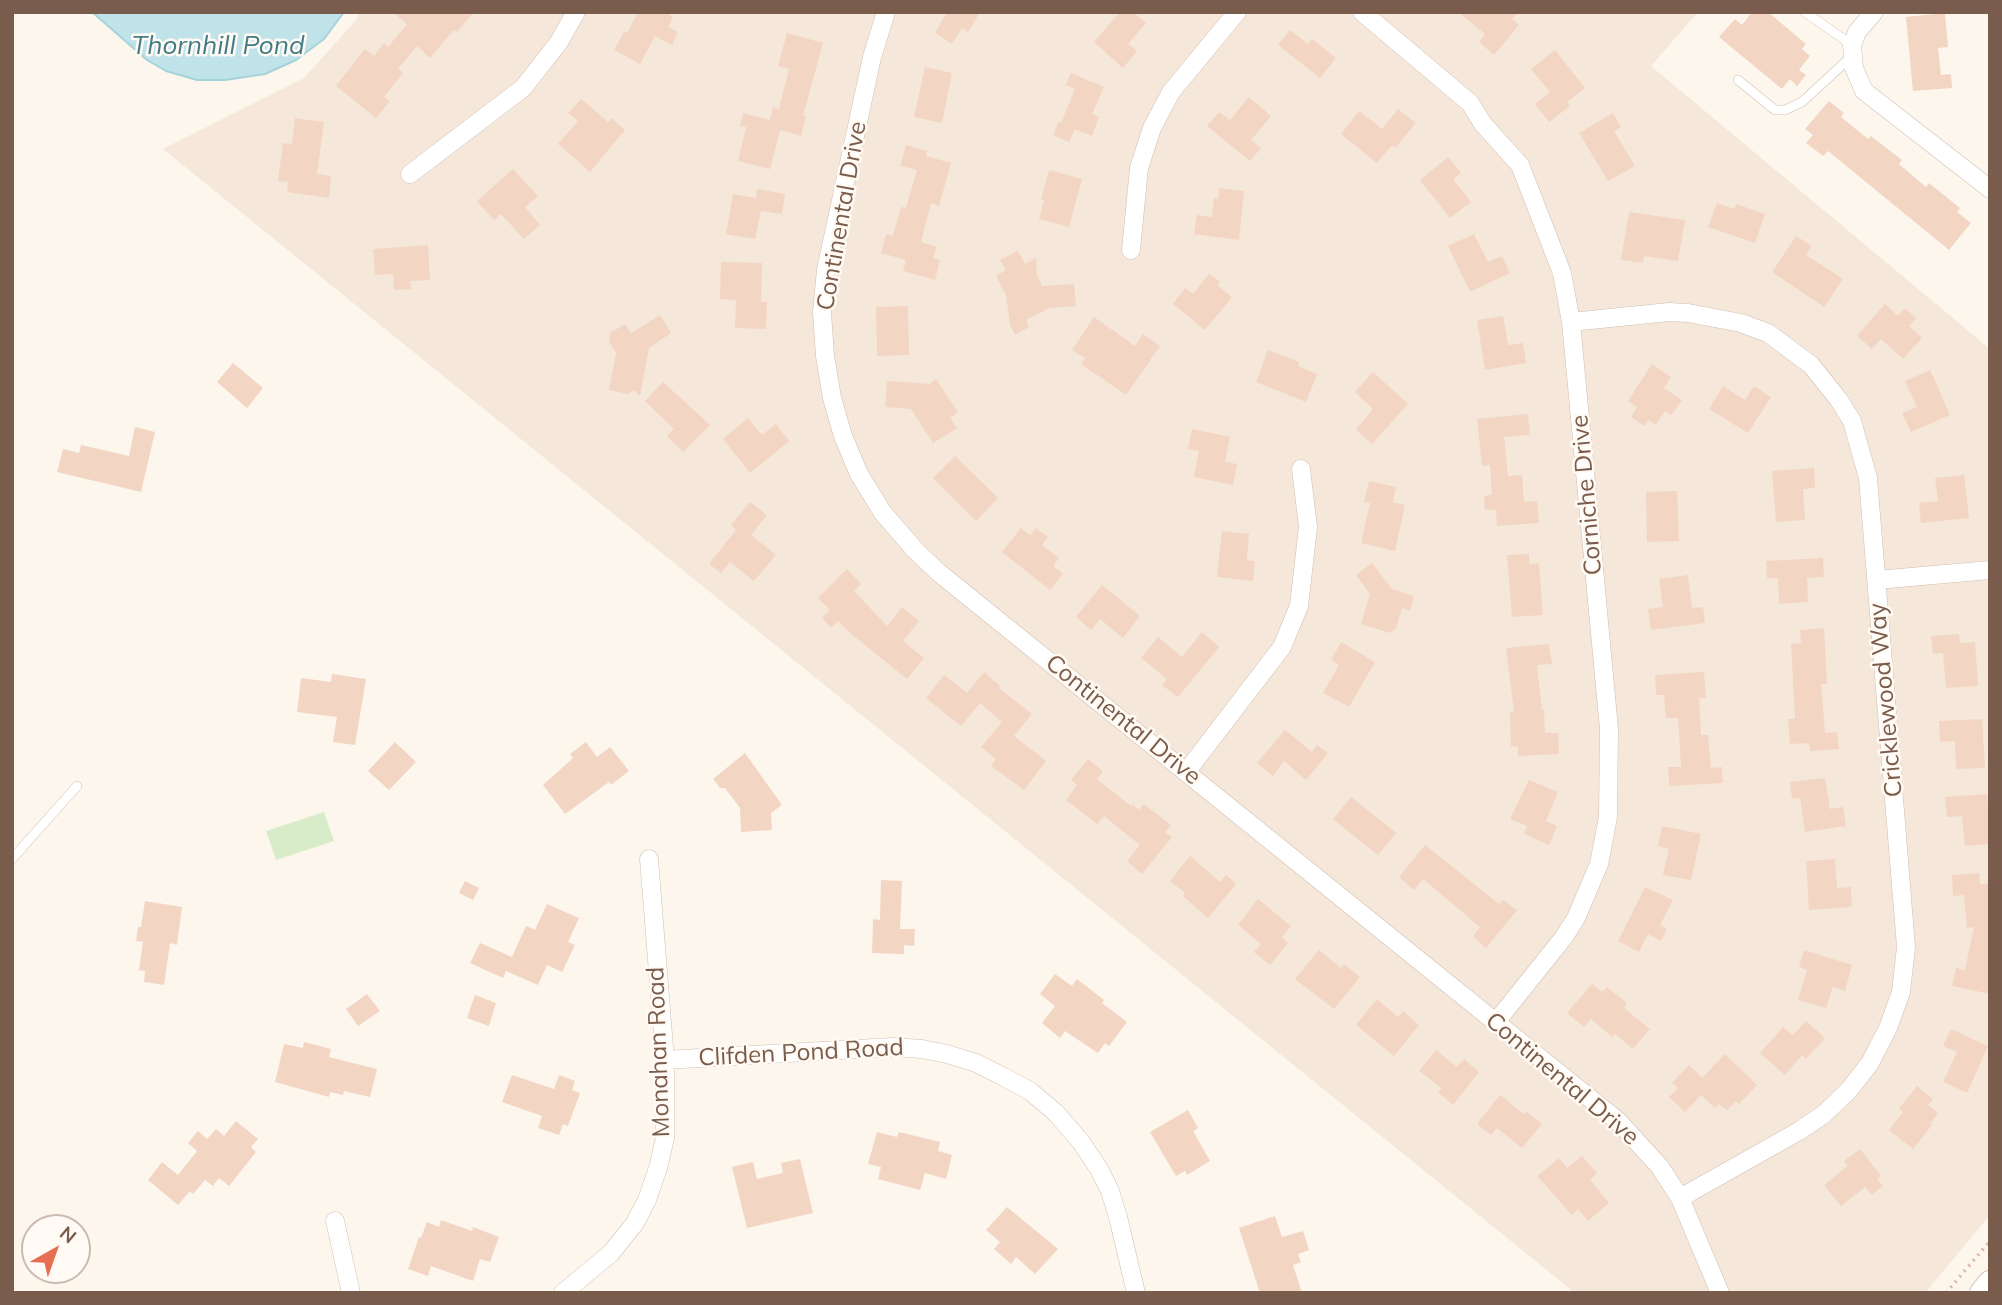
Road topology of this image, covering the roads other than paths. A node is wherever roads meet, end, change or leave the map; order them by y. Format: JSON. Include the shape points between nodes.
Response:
{"nodes":[{"id":1,"x":576,"y":12,"type":"edge"},
{"id":2,"x":886,"y":12,"type":"edge"},
{"id":3,"x":1237,"y":12,"type":"edge"},
{"id":4,"x":1362,"y":12,"type":"edge"},
{"id":5,"x":1805,"y":12,"type":"edge"},
{"id":6,"x":1874,"y":12,"type":"edge"},
{"id":7,"x":1852,"y":50,"type":"junction"},
{"id":8,"x":1738,"y":80,"type":"dead end"},
{"id":9,"x":410,"y":174,"type":"dead end"},
{"id":10,"x":1990,"y":189,"type":"edge"},
{"id":11,"x":1131,"y":250,"type":"dead end"},
{"id":12,"x":1571,"y":322,"type":"junction"},
{"id":13,"x":1301,"y":469,"type":"dead end"},
{"id":14,"x":1990,"y":570,"type":"edge"},
{"id":15,"x":1877,"y":580,"type":"junction"},
{"id":16,"x":1187,"y":771,"type":"junction"},
{"id":17,"x":77,"y":786,"type":"dead end"},
{"id":18,"x":12,"y":859,"type":"edge"},
{"id":19,"x":649,"y":859,"type":"dead end"},
{"id":20,"x":1496,"y":1022,"type":"junction"},
{"id":21,"x":664,"y":1060,"type":"junction"},
{"id":22,"x":1680,"y":1198,"type":"junction"},
{"id":23,"x":335,"y":1221,"type":"dead end"},
{"id":24,"x":1990,"y":1283,"type":"edge"},
{"id":25,"x":351,"y":1293,"type":"edge"},
{"id":26,"x":563,"y":1293,"type":"edge"},
{"id":27,"x":1136,"y":1293,"type":"edge"},
{"id":28,"x":1720,"y":1293,"type":"edge"},
{"id":29,"x":1982,"y":1293,"type":"edge"}],
"edges":[{"from":1,"to":9,"type":"street","via":[[523,88]]},
{"from":2,"to":16,"type":"street","name":"Continental Drive","via":[[872,57],[822,312],[832,398],[843,436],[883,513],[916,551]]},
{"from":3,"to":11,"type":"street","via":[[1171,92],[1152,128],[1139,169]]},
{"from":4,"to":12,"type":"street","name":"Corniche Drive","via":[[1470,103],[1520,166],[1562,273]]},
{"from":5,"to":7,"type":"lane"},
{"from":6,"to":7,"type":"street","via":[[1857,32]]},
{"from":7,"to":8,"type":"lane","via":[[1802,102],[1785,110],[1775,110]]},
{"from":7,"to":10,"type":"street","via":[[1864,91]]},
{"from":12,"to":15,"type":"street","name":"Cricklewood Way","via":[[1669,312],[1708,315],[1768,333],[1811,365],[1852,421],[1861,447]]},
{"from":12,"to":20,"type":"street","name":"Corniche Drive","via":[[1609,729],[1608,817],[1599,864],[1576,918]]},
{"from":13,"to":16,"type":"street","via":[[1307,527],[1299,606],[1282,647]]},
{"from":14,"to":15,"type":"street"},
{"from":15,"to":22,"type":"street","name":"Cricklewood Way","via":[[1906,947],[1901,992],[1870,1063],[1824,1114]]},
{"from":16,"to":20,"type":"street","name":"Continental Drive"},
{"from":17,"to":18,"type":"lane"},
{"from":19,"to":21,"type":"street","name":"Monahan Road"},
{"from":20,"to":22,"type":"street","name":"Continental Drive","via":[[1618,1121],[1660,1167]]},
{"from":21,"to":26,"type":"street","name":"Monahan Road","via":[[665,1138],[647,1200],[611,1253]]},
{"from":21,"to":27,"type":"street","name":"Clifden Pond Road","via":[[892,1047],[922,1049],[976,1063],[1030,1091],[1082,1142],[1110,1191]]},
{"from":22,"to":28,"type":"street","name":"Continental Drive"},
{"from":23,"to":25,"type":"street"},
{"from":24,"to":29,"type":"main road"}]}
